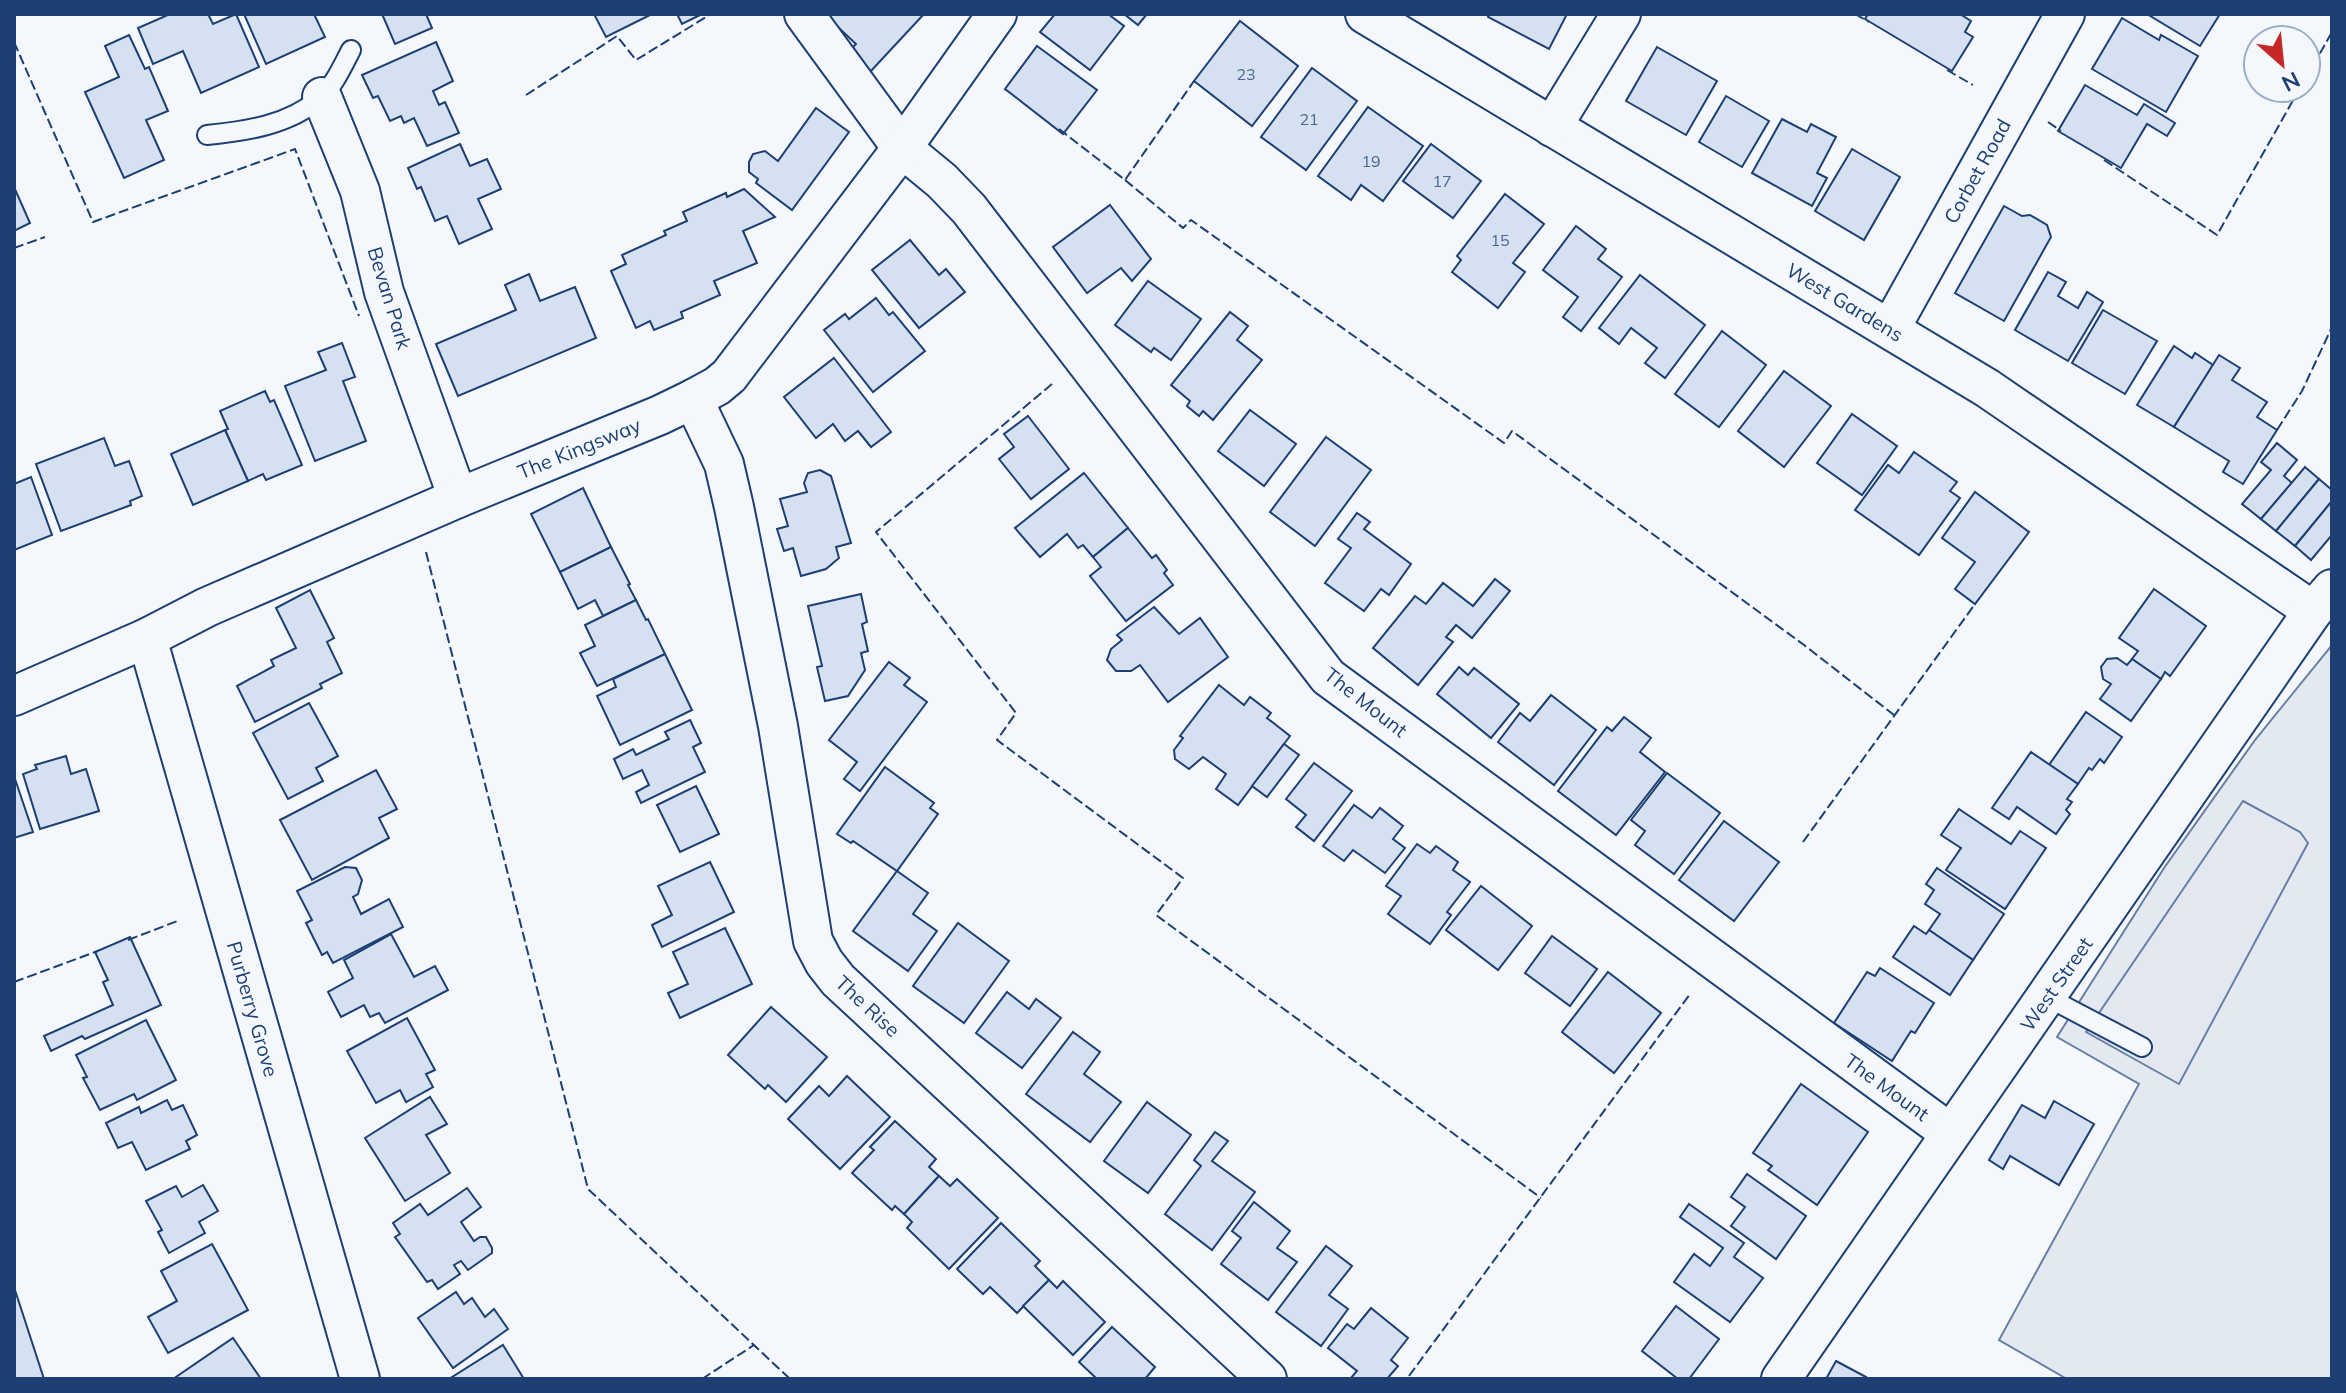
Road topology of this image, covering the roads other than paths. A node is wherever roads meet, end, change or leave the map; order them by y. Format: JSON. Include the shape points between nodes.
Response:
{"nodes":[{"id":1,"x":804,"y":14,"type":"edge"},
{"id":2,"x":997,"y":14,"type":"edge"},
{"id":3,"x":1365,"y":14,"type":"edge"},
{"id":4,"x":1621,"y":14,"type":"edge"},
{"id":5,"x":2065,"y":14,"type":"edge"},
{"id":6,"x":351,"y":50,"type":"dead end"},
{"id":7,"x":322,"y":97,"type":"junction"},
{"id":8,"x":1552,"y":127,"type":"junction"},
{"id":9,"x":207,"y":135,"type":"dead end"},
{"id":10,"x":902,"y":148,"type":"junction"},
{"id":11,"x":1890,"y":329,"type":"junction"},
{"id":12,"x":693,"y":399,"type":"junction"},
{"id":13,"x":458,"y":498,"type":"junction"},
{"id":14,"x":2322,"y":600,"type":"edge"},
{"id":15,"x":147,"y":638,"type":"junction"},
{"id":16,"x":14,"y":696,"type":"edge"},
{"id":17,"x":2047,"y":997,"type":"junction"},
{"id":18,"x":2142,"y":1047,"type":"dead end"},
{"id":19,"x":1950,"y":1133,"type":"junction"},
{"id":20,"x":360,"y":1379,"type":"edge"},
{"id":21,"x":1267,"y":1379,"type":"edge"},
{"id":22,"x":1781,"y":1379,"type":"edge"}],
"edges":[{"from":1,"to":10,"type":"street","name":"The Mount"},
{"from":2,"to":10,"type":"street","name":"The Kingsway"},
{"from":3,"to":8,"type":"street","name":"West Gardens"},
{"from":4,"to":8,"type":"street"},
{"from":5,"to":11,"type":"street","name":"Corbet Road"},
{"from":6,"to":7,"type":"lane"},
{"from":7,"to":9,"type":"lane","via":[[267,127]]},
{"from":7,"to":13,"type":"street","name":"Bevan Park","via":[[360,191],[384,292]]},
{"from":8,"to":11,"type":"street","name":"West Gardens"},
{"from":10,"to":12,"type":"street","name":"The Kingsway","via":[[729,376]]},
{"from":10,"to":19,"type":"street","name":"The Mount","via":[[969,209],[1328,677]]},
{"from":11,"to":14,"type":"street","name":"West Gardens"},
{"from":12,"to":13,"type":"street","name":"The Kingsway"},
{"from":12,"to":21,"type":"street","name":"The Rise","via":[[724,464],[778,726],[813,941],[824,962]]},
{"from":13,"to":15,"type":"street","name":"The Kingsway"},
{"from":14,"to":17,"type":"street","name":"West Street"},
{"from":15,"to":16,"type":"street","name":"The Kingsway"},
{"from":15,"to":20,"type":"street","name":"Purberry Grove"},
{"from":17,"to":18,"type":"lane"},
{"from":17,"to":19,"type":"street","name":"West Street"},
{"from":19,"to":22,"type":"street","name":"West Street"}]}
